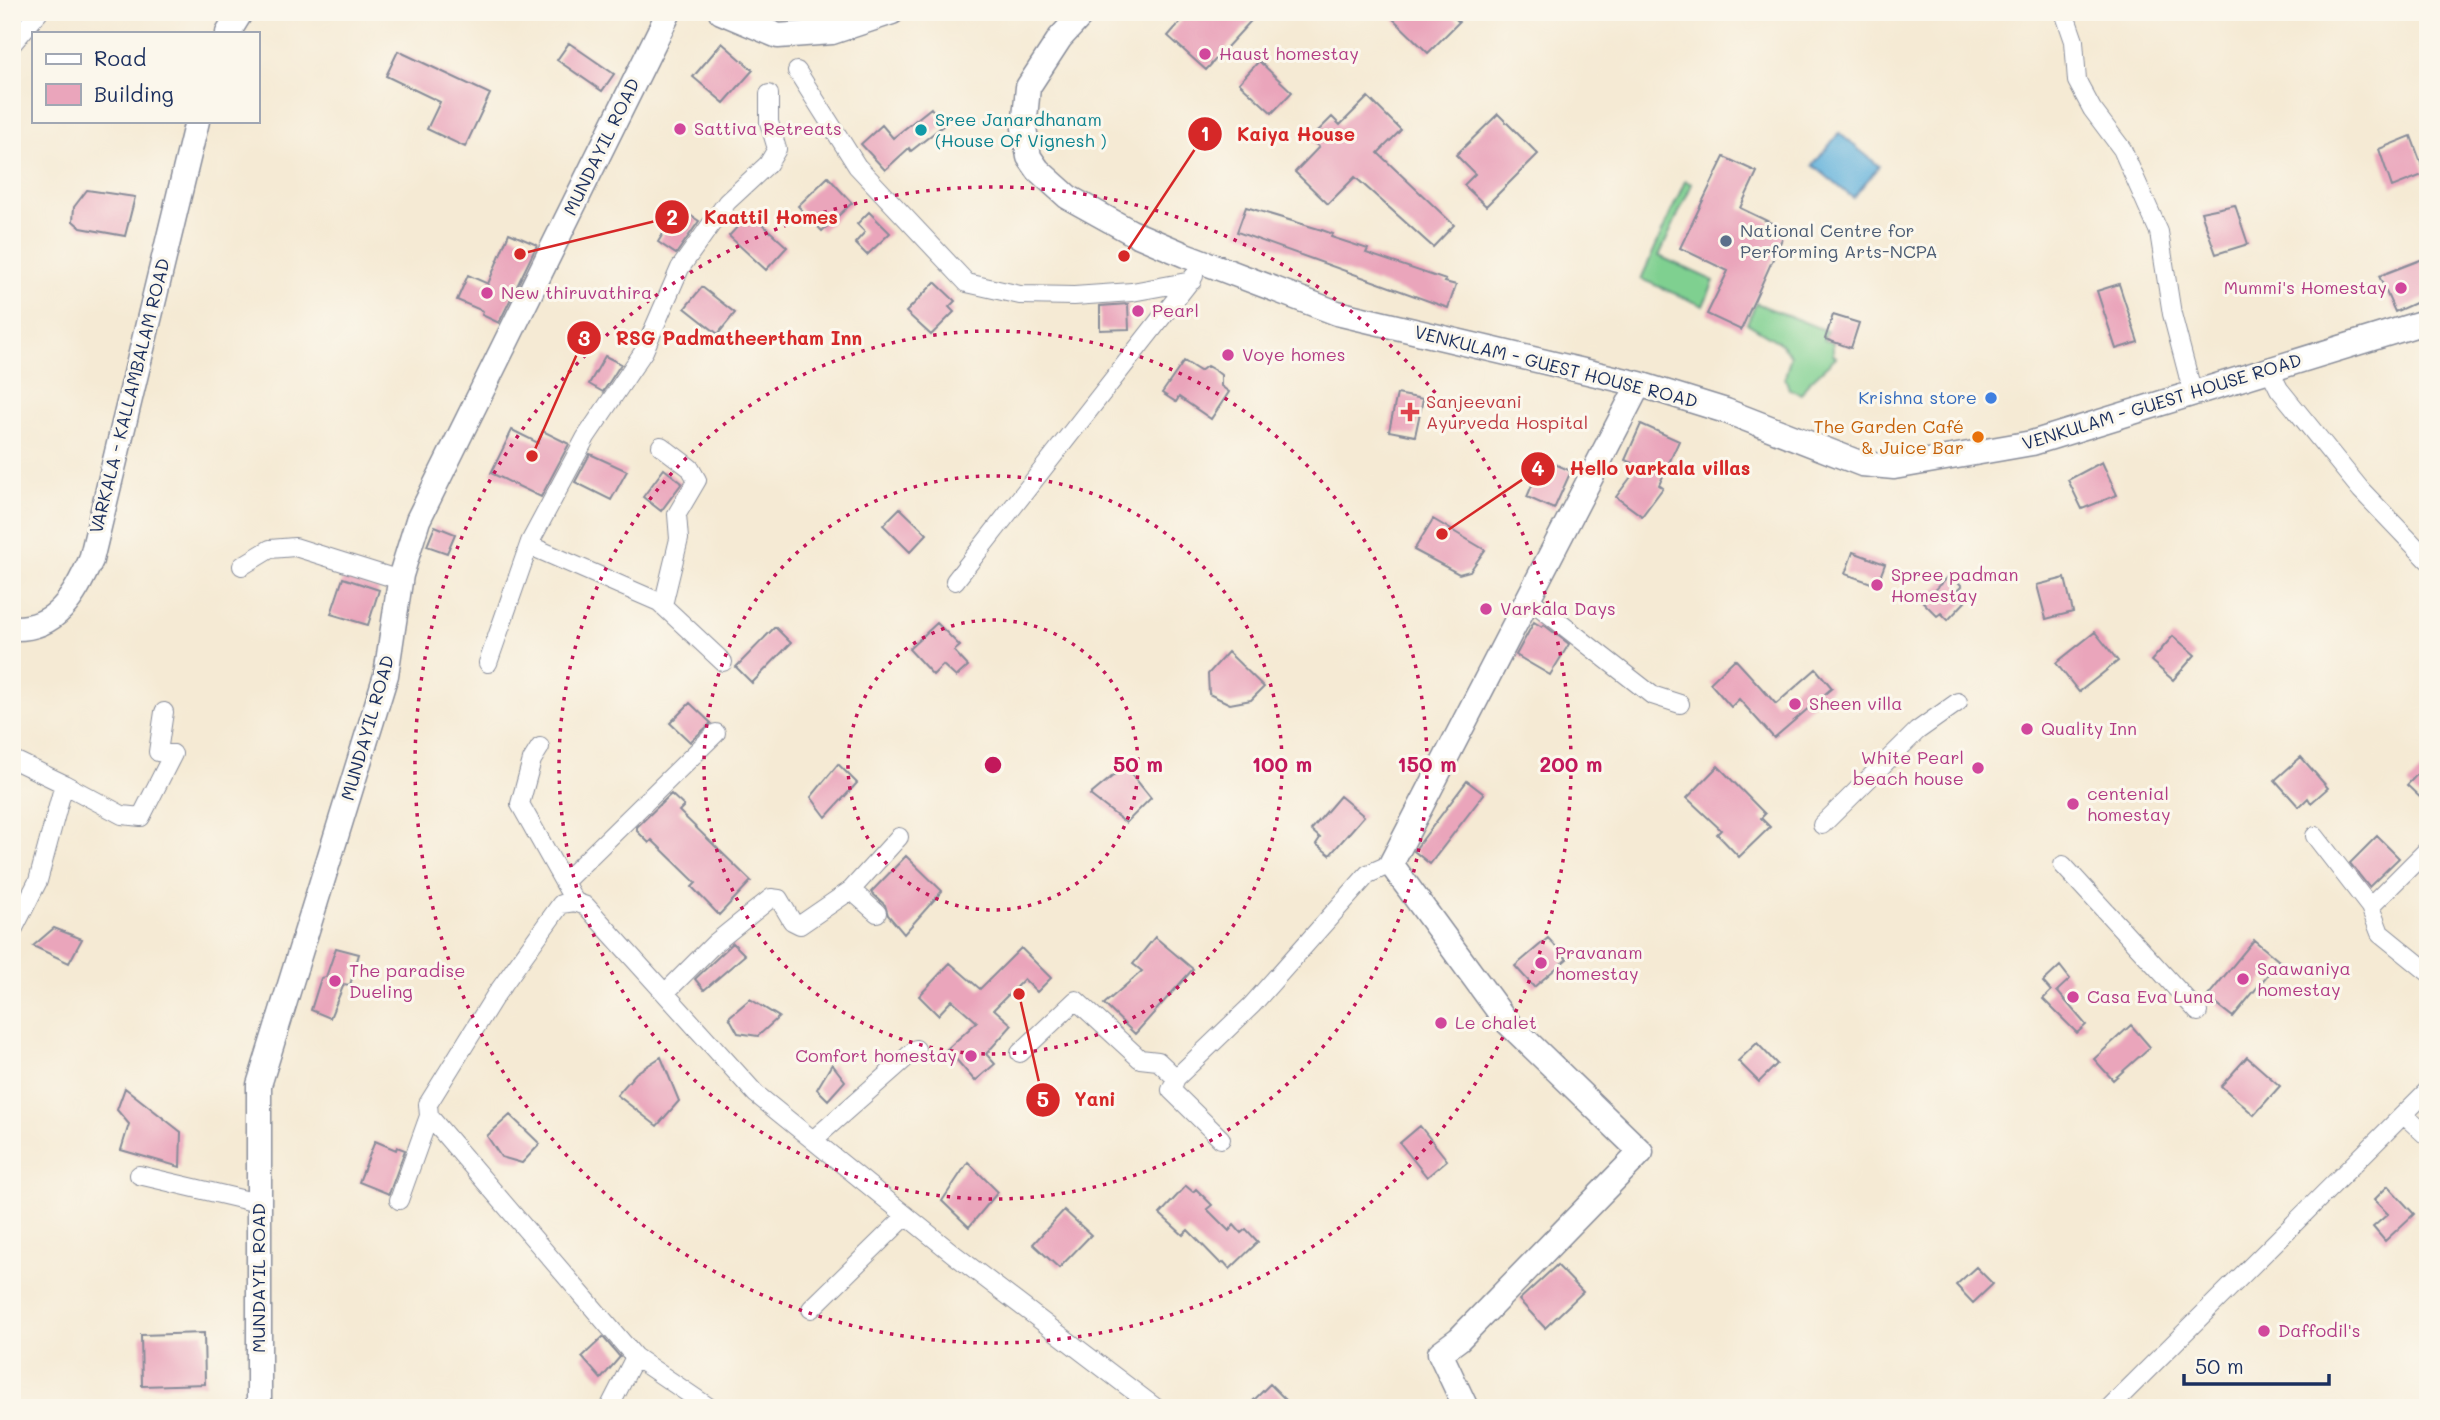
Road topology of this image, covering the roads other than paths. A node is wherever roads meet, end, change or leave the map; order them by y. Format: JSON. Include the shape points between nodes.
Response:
{"nodes":[{"id":1,"x":39,"y":12,"type":"edge"},
{"id":2,"x":241,"y":12,"type":"edge"},
{"id":3,"x":668,"y":12,"type":"edge"},
{"id":4,"x":721,"y":12,"type":"edge"},
{"id":5,"x":892,"y":12,"type":"edge"},
{"id":6,"x":1084,"y":12,"type":"edge"},
{"id":7,"x":2064,"y":12,"type":"edge"},
{"id":8,"x":229,"y":32,"type":"edge"},
{"id":9,"x":12,"y":44,"type":"edge"},
{"id":10,"x":797,"y":71,"type":"dead end"},
{"id":11,"x":769,"y":94,"type":"dead end"},
{"id":12,"x":197,"y":122,"type":"edge"},
{"id":13,"x":1196,"y":270,"type":"junction"},
{"id":14,"x":2428,"y":321,"type":"edge"},
{"id":15,"x":2269,"y":369,"type":"junction"},
{"id":16,"x":1639,"y":384,"type":"junction"},
{"id":17,"x":2193,"y":394,"type":"junction"},
{"id":18,"x":661,"y":446,"type":"dead end"},
{"id":19,"x":530,"y":542,"type":"junction"},
{"id":20,"x":2428,"y":560,"type":"edge"},
{"id":21,"x":242,"y":566,"type":"dead end"},
{"id":22,"x":400,"y":580,"type":"junction"},
{"id":23,"x":955,"y":581,"type":"dead end"},
{"id":24,"x":1528,"y":598,"type":"junction"},
{"id":25,"x":659,"y":602,"type":"junction"},
{"id":26,"x":12,"y":628,"type":"edge"},
{"id":27,"x":723,"y":662,"type":"dead end"},
{"id":28,"x":488,"y":663,"type":"dead end"},
{"id":29,"x":1958,"y":702,"type":"dead end"},
{"id":30,"x":1679,"y":704,"type":"dead end"},
{"id":31,"x":164,"y":712,"type":"dead end"},
{"id":32,"x":716,"y":733,"type":"dead end"},
{"id":33,"x":540,"y":747,"type":"dead end"},
{"id":34,"x":12,"y":759,"type":"edge"},
{"id":35,"x":64,"y":784,"type":"junction"},
{"id":36,"x":1822,"y":825,"type":"dead end"},
{"id":37,"x":2315,"y":836,"type":"dead end"},
{"id":38,"x":898,"y":837,"type":"dead end"},
{"id":39,"x":2428,"y":849,"type":"edge"},
{"id":40,"x":1391,"y":864,"type":"junction"},
{"id":41,"x":2063,"y":865,"type":"dead end"},
{"id":42,"x":564,"y":882,"type":"junction"},
{"id":43,"x":850,"y":891,"type":"junction"},
{"id":44,"x":575,"y":902,"type":"junction"},
{"id":45,"x":2370,"y":907,"type":"junction"},
{"id":46,"x":877,"y":913,"type":"dead end"},
{"id":47,"x":12,"y":933,"type":"edge"},
{"id":48,"x":2428,"y":972,"type":"edge"},
{"id":49,"x":665,"y":993,"type":"junction"},
{"id":50,"x":2198,"y":1012,"type":"dead end"},
{"id":51,"x":916,"y":1049,"type":"dead end"},
{"id":52,"x":1020,"y":1053,"type":"dead end"},
{"id":53,"x":1176,"y":1079,"type":"junction"},
{"id":54,"x":2428,"y":1090,"type":"edge"},
{"id":55,"x":2404,"y":1115,"type":"junction"},
{"id":56,"x":429,"y":1116,"type":"junction"},
{"id":57,"x":2428,"y":1137,"type":"edge"},
{"id":58,"x":1221,"y":1139,"type":"dead end"},
{"id":59,"x":813,"y":1140,"type":"junction"},
{"id":60,"x":139,"y":1175,"type":"dead end"},
{"id":61,"x":399,"y":1200,"type":"dead end"},
{"id":62,"x":258,"y":1203,"type":"junction"},
{"id":63,"x":906,"y":1216,"type":"junction"},
{"id":64,"x":811,"y":1309,"type":"dead end"},
{"id":65,"x":635,"y":1357,"type":"junction"},
{"id":66,"x":259,"y":1408,"type":"edge"},
{"id":67,"x":609,"y":1408,"type":"edge"},
{"id":68,"x":710,"y":1408,"type":"edge"},
{"id":69,"x":1156,"y":1408,"type":"edge"},
{"id":70,"x":1466,"y":1408,"type":"edge"},
{"id":71,"x":2109,"y":1408,"type":"edge"}],
"edges":[{"from":1,"to":9,"type":"street"},
{"from":2,"to":8,"type":"main road"},
{"from":3,"to":22,"type":"main road","name":"MUNDAYIL ROAD","via":[[418,520]]},
{"from":4,"to":5,"type":"main road","via":[[778,36],[832,33]]},
{"from":6,"to":13,"type":"main road","name":"VENKULAM - GUEST HOUSE ROAD","via":[[1060,38],[1028,87],[1024,128],[1029,157],[1068,197]]},
{"from":7,"to":17,"type":"street","via":[[2074,41],[2077,80],[2122,149],[2159,232],[2172,314]]},
{"from":10,"to":13,"type":"street","via":[[857,166],[967,284],[1020,295],[1074,296],[1132,292]]},
{"from":11,"to":19,"type":"street","via":[[769,122],[777,149],[768,164],[727,202],[680,268],[644,351],[586,437]]},
{"from":12,"to":26,"type":"main road","name":"VARKALA - KALLAMBALAM ROAD","via":[[91,560],[75,595],[50,622]]},
{"from":13,"to":16,"type":"main road","name":"VENKULAM - GUEST HOUSE ROAD","via":[[1337,313]]},
{"from":13,"to":23,"type":"street"},
{"from":14,"to":15,"type":"main road","name":"VENKULAM - GUEST HOUSE ROAD"},
{"from":15,"to":17,"type":"main road","name":"VENKULAM - GUEST HOUSE ROAD"},
{"from":15,"to":20,"type":"street","via":[[2279,389],[2361,490]]},
{"from":16,"to":17,"type":"main road","name":"VENKULAM - GUEST HOUSE ROAD","via":[[1726,411],[1862,464],[1894,467],[2032,443]]},
{"from":16,"to":24,"type":"main road"},
{"from":18,"to":25,"type":"street","via":[[692,470],[697,480],[677,514],[679,539],[666,598]]},
{"from":19,"to":25,"type":"street"},
{"from":19,"to":28,"type":"street"},
{"from":21,"to":22,"type":"street","via":[[270,549],[295,547]]},
{"from":22,"to":62,"type":"main road","name":"MUNDAYIL ROAD","via":[[387,675],[259,1085]]},
{"from":24,"to":30,"type":"street","via":[[1651,695]]},
{"from":24,"to":40,"type":"main road"},
{"from":25,"to":27,"type":"street"},
{"from":29,"to":36,"type":"street","via":[[1917,731]]},
{"from":31,"to":35,"type":"street","via":[[158,752],[173,754],[141,817],[122,815]]},
{"from":32,"to":42,"type":"street"},
{"from":33,"to":42,"type":"street","via":[[520,804]]},
{"from":34,"to":35,"type":"street"},
{"from":35,"to":47,"type":"street","via":[[38,881]]},
{"from":37,"to":45,"type":"street"},
{"from":38,"to":43,"type":"street"},
{"from":39,"to":45,"type":"street"},
{"from":40,"to":53,"type":"street","via":[[1368,874],[1252,1005]]},
{"from":40,"to":70,"type":"main road","via":[[1506,1021],[1642,1153],[1440,1353]]},
{"from":41,"to":50,"type":"street"},
{"from":42,"to":44,"type":"street"},
{"from":43,"to":46,"type":"street"},
{"from":43,"to":49,"type":"street","via":[[803,925],[792,921],[779,899],[768,899]]},
{"from":44,"to":49,"type":"street","via":[[586,906]]},
{"from":44,"to":56,"type":"street","via":[[561,904],[495,996],[428,1104]]},
{"from":45,"to":48,"type":"street","via":[[2380,933]]},
{"from":49,"to":59,"type":"street","via":[[756,1094]]},
{"from":51,"to":59,"type":"street"},
{"from":52,"to":53,"type":"street","via":[[1076,1000],[1140,1059],[1158,1062]]},
{"from":53,"to":58,"type":"street","via":[[1171,1090]]},
{"from":54,"to":55,"type":"street"},
{"from":55,"to":57,"type":"street"},
{"from":55,"to":71,"type":"street"},
{"from":56,"to":61,"type":"street"},
{"from":56,"to":65,"type":"street"},
{"from":59,"to":63,"type":"street"},
{"from":60,"to":62,"type":"street"},
{"from":62,"to":66,"type":"main road","name":"MUNDAYIL ROAD"},
{"from":63,"to":64,"type":"street"},
{"from":63,"to":69,"type":"street"},
{"from":65,"to":67,"type":"street"},
{"from":65,"to":68,"type":"street"}]}
